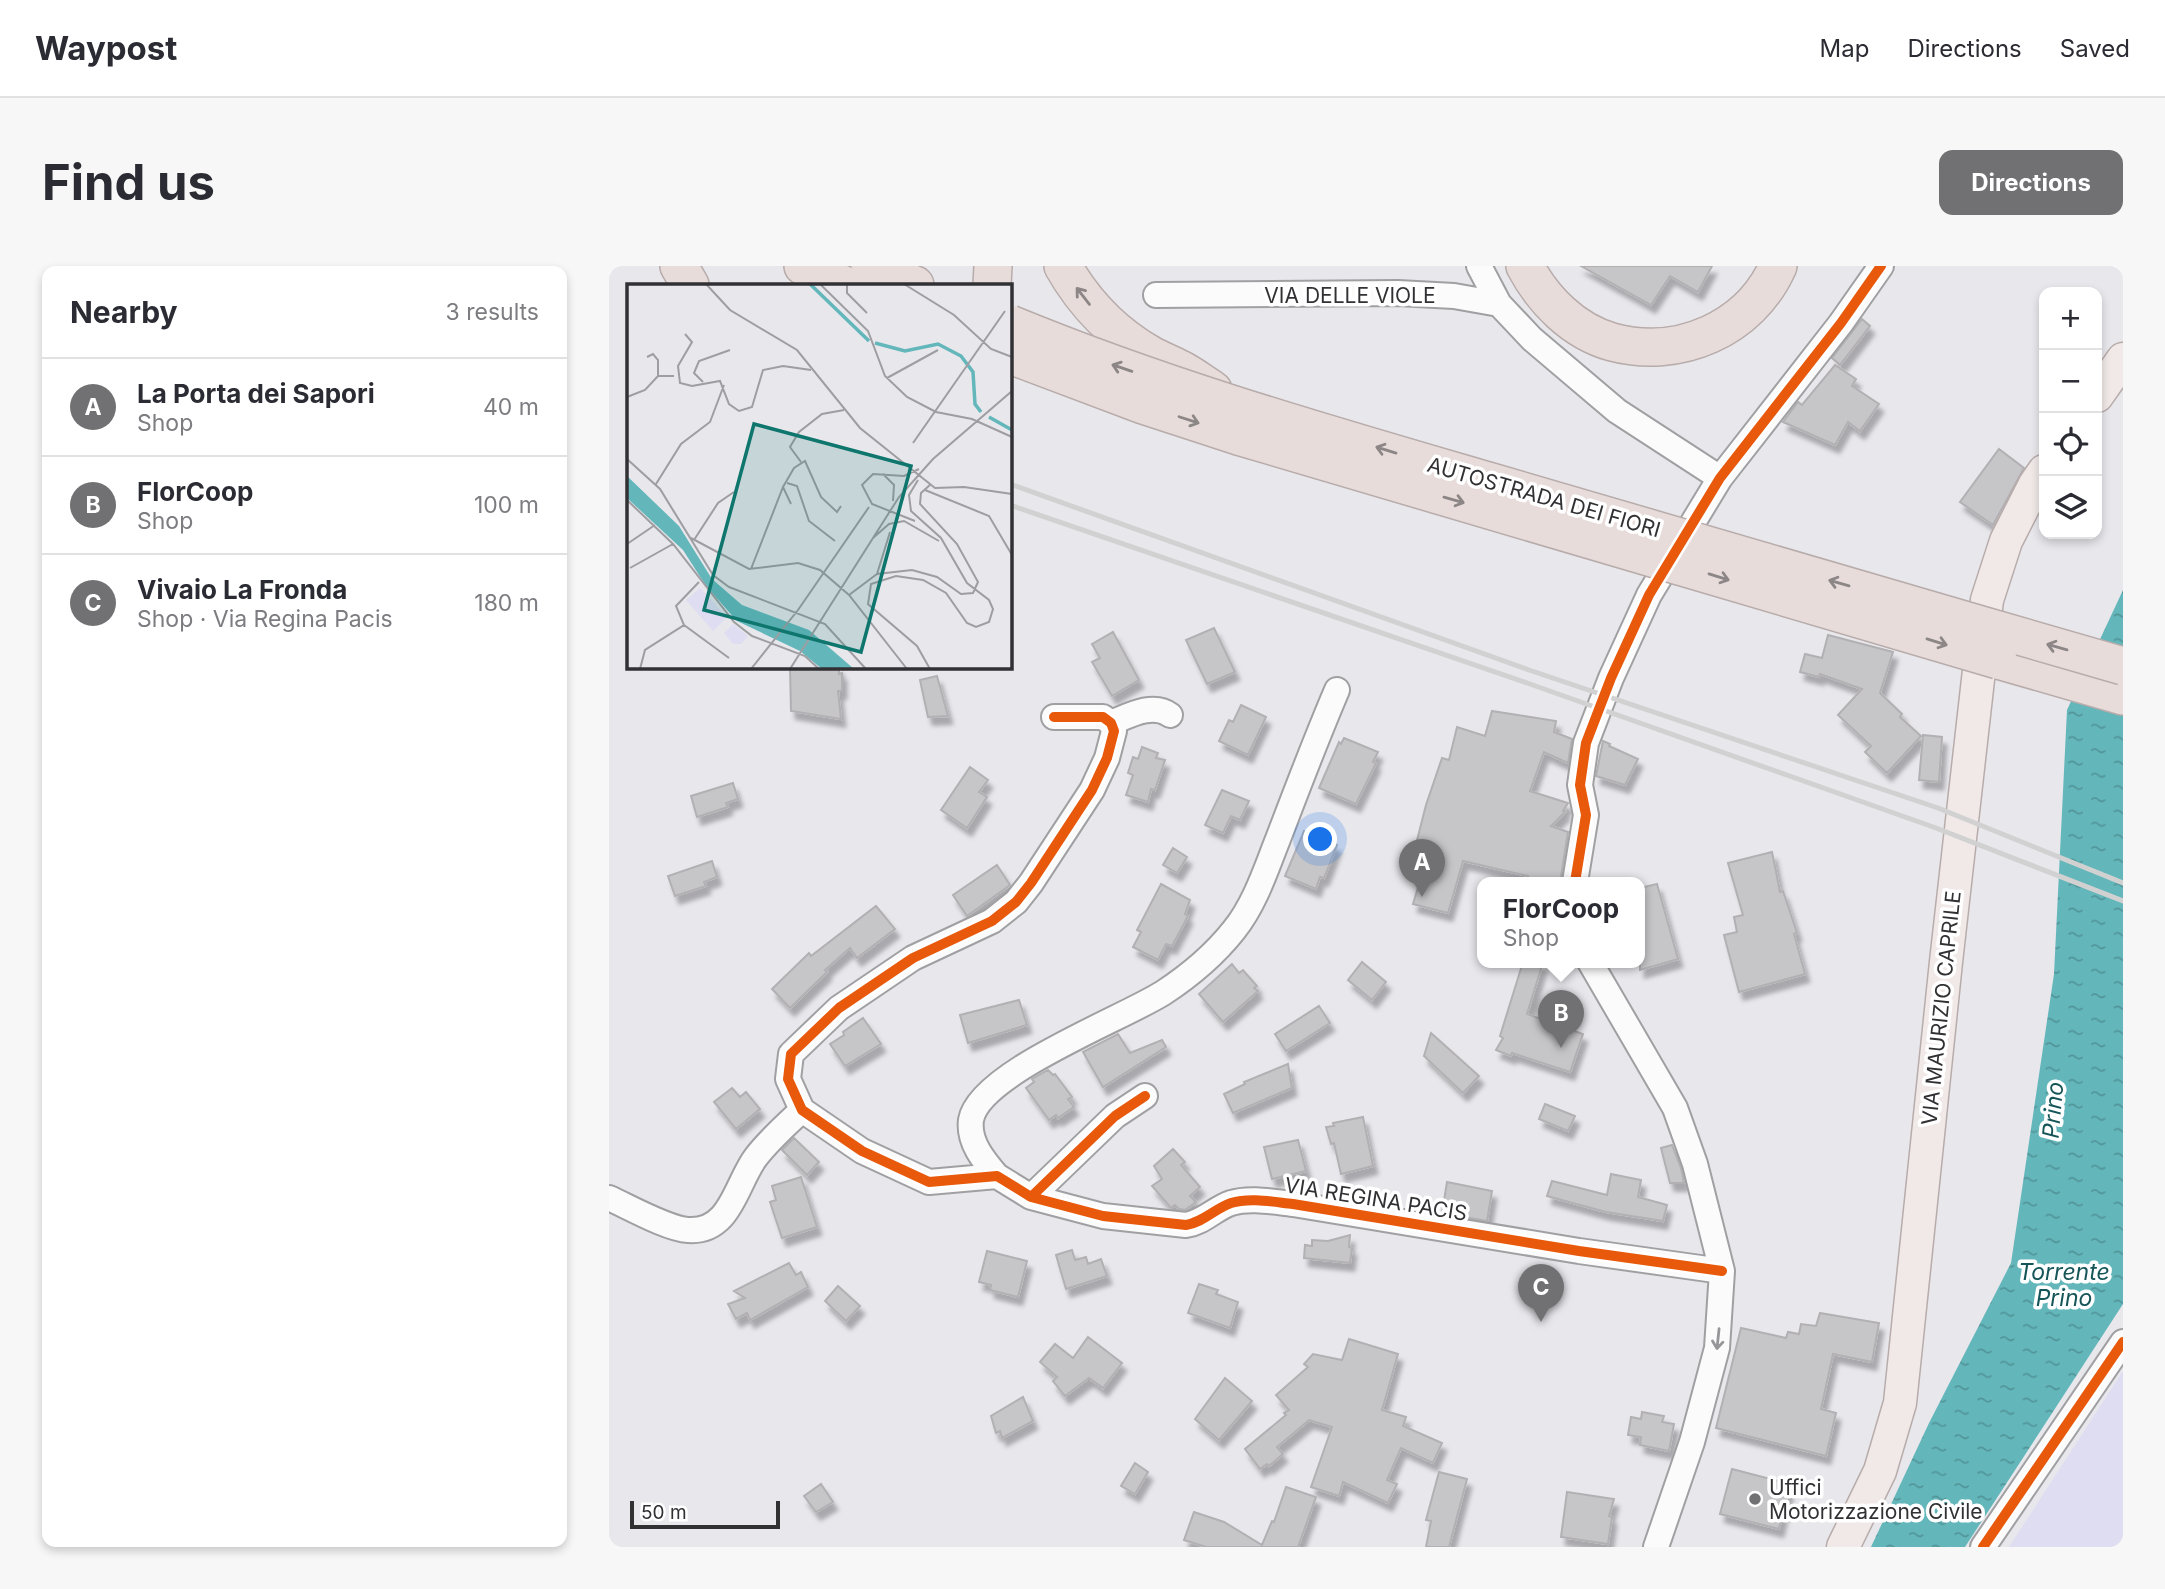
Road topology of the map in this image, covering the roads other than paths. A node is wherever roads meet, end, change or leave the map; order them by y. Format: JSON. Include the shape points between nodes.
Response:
{"nodes":[{"id":1,"x":679,"y":266,"type":"edge"},
{"id":2,"x":803,"y":266,"type":"edge"},
{"id":3,"x":870,"y":266,"type":"edge"},
{"id":4,"x":993,"y":266,"type":"edge"},
{"id":5,"x":1063,"y":266,"type":"edge"},
{"id":6,"x":1479,"y":266,"type":"edge"},
{"id":7,"x":1525,"y":266,"type":"edge"},
{"id":8,"x":1778,"y":266,"type":"edge"},
{"id":9,"x":1881,"y":266,"type":"edge"},
{"id":10,"x":689,"y":284,"type":"edge"},
{"id":11,"x":842,"y":284,"type":"edge"},
{"id":12,"x":913,"y":284,"type":"edge"},
{"id":13,"x":992,"y":284,"type":"edge"},
{"id":14,"x":1156,"y":295,"type":"dead end"},
{"id":15,"x":1499,"y":304,"type":"junction"},
{"id":16,"x":1011,"y":324,"type":"edge"},
{"id":17,"x":1011,"y":355,"type":"edge"},
{"id":18,"x":2123,"y":359,"type":"edge"},
{"id":19,"x":2102,"y":389,"type":"edge"},
{"id":20,"x":1237,"y":405,"type":"junction"},
{"id":21,"x":2041,"y":476,"type":"edge"},
{"id":22,"x":1720,"y":478,"type":"junction"},
{"id":23,"x":2123,"y":666,"type":"edge"},
{"id":24,"x":1337,"y":690,"type":"dead end"},
{"id":25,"x":2123,"y":696,"type":"edge"},
{"id":26,"x":1170,"y":715,"type":"dead end"},
{"id":27,"x":1054,"y":718,"type":"dead end"},
{"id":28,"x":1111,"y":723,"type":"junction"},
{"id":29,"x":1576,"y":877,"type":"edge"},
{"id":30,"x":1593,"y":968,"type":"edge"},
{"id":31,"x":1145,"y":1096,"type":"dead end"},
{"id":32,"x":802,"y":1111,"type":"junction"},
{"id":33,"x":997,"y":1176,"type":"junction"},
{"id":34,"x":1031,"y":1197,"type":"junction"},
{"id":35,"x":609,"y":1198,"type":"edge"},
{"id":36,"x":1722,"y":1271,"type":"junction"},
{"id":37,"x":2123,"y":1342,"type":"edge"},
{"id":38,"x":1656,"y":1547,"type":"edge"},
{"id":39,"x":1843,"y":1547,"type":"edge"},
{"id":40,"x":1983,"y":1547,"type":"edge"}],
"edges":[{"from":1,"to":10,"type":"highway"},
{"from":2,"to":11,"type":"highway"},
{"from":3,"to":12,"type":"highway"},
{"from":4,"to":13,"type":"highway"},
{"from":20,"to":5,"type":"highway","one_way":true,"bridge":true,"via":[[1122,336],[1092,307]]},
{"from":6,"to":15,"type":"street"},
{"from":7,"to":8,"type":"highway","via":[[1538,289],[1584,330],[1611,342],[1659,346],[1688,343],[1736,321],[1769,286]]},
{"from":9,"to":22,"type":"street"},
{"from":14,"to":15,"type":"street","name":"VIA DELLE VIOLE","via":[[1398,293]]},
{"from":15,"to":22,"type":"street","via":[[1532,339],[1617,411]]},
{"from":20,"to":16,"type":"highway","name":"AUTOSTRADA DEI FIORI","one_way":true,"bridge":true,"via":[[1121,368]]},
{"from":17,"to":25,"type":"highway","name":"AUTOSTRADA DEI FIORI","one_way":true,"bridge":true,"via":[[1238,436]]},
{"from":18,"to":19,"type":"main road"},
{"from":23,"to":20,"type":"highway","name":"AUTOSTRADA DEI FIORI","one_way":true,"bridge":true},
{"from":21,"to":39,"type":"main road","name":"VIA MAURIZIO CAPRILE","via":[[2006,541],[1987,600],[1901,1403],[1880,1471]]},
{"from":22,"to":29,"type":"street","via":[[1649,595],[1586,743],[1580,785],[1586,815]]},
{"from":24,"to":33,"type":"street","name":"VIA REGINA PACIS","via":[[1246,911],[1217,949],[1141,1006],[1014,1072],[974,1110],[971,1132],[975,1145]]},
{"from":26,"to":28,"type":"street","via":[[1155,709]]},
{"from":27,"to":28,"type":"street","via":[[1103,717]]},
{"from":28,"to":32,"type":"street","via":[[1114,731],[1107,758],[1092,790],[1016,902],[992,921],[913,958],[869,987],[839,1008],[791,1054],[788,1079]]},
{"from":30,"to":36,"type":"street","via":[[1675,1108],[1695,1164]]},
{"from":31,"to":34,"type":"street","via":[[1115,1116]]},
{"from":32,"to":33,"type":"street","via":[[862,1151],[929,1182]]},
{"from":32,"to":35,"type":"street","via":[[754,1159],[722,1218],[712,1227],[688,1231]]},
{"from":33,"to":34,"type":"street","name":"VIA REGINA PACIS"},
{"from":34,"to":36,"type":"street","name":"VIA REGINA PACIS","via":[[1103,1216],[1186,1225],[1199,1223],[1233,1203],[1293,1204]]},
{"from":36,"to":38,"type":"street","one_way":true,"via":[[1717,1348],[1692,1442]]},
{"from":37,"to":40,"type":"street"}]}
